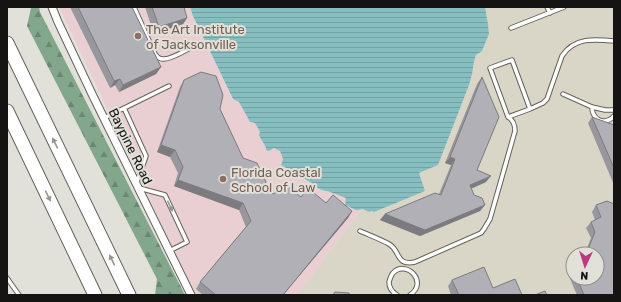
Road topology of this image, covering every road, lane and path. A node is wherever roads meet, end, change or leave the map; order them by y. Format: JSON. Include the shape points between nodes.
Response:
{"nodes":[{"id":1,"x":52,"y":7,"type":"edge"},
{"id":2,"x":134,"y":7,"type":"edge"},
{"id":3,"x":547,"y":7,"type":"edge"},
{"id":4,"x":564,"y":7,"type":"edge"},
{"id":5,"x":550,"y":13,"type":"junction"},
{"id":6,"x":511,"y":28,"type":"dead end"},
{"id":7,"x":614,"y":41,"type":"edge"},
{"id":8,"x":7,"y":43,"type":"edge"},
{"id":9,"x":194,"y":46,"type":"dead end"},
{"id":10,"x":169,"y":86,"type":"dead end"},
{"id":11,"x":563,"y":94,"type":"dead end"},
{"id":12,"x":592,"y":107,"type":"junction"},
{"id":13,"x":124,"y":108,"type":"junction"},
{"id":14,"x":530,"y":109,"type":"junction"},
{"id":15,"x":614,"y":110,"type":"edge"},
{"id":16,"x":7,"y":111,"type":"edge"},
{"id":17,"x":614,"y":116,"type":"edge"},
{"id":18,"x":508,"y":117,"type":"junction"},
{"id":19,"x":104,"y":118,"type":"junction"},
{"id":20,"x":137,"y":186,"type":"junction"},
{"id":21,"x":360,"y":231,"type":"dead end"},
{"id":22,"x":169,"y":251,"type":"junction"},
{"id":23,"x":406,"y":263,"type":"junction"},
{"id":24,"x":405,"y":269,"type":"junction"},
{"id":25,"x":7,"y":278,"type":"edge"},
{"id":26,"x":19,"y":295,"type":"edge"},
{"id":27,"x":95,"y":295,"type":"edge"},
{"id":28,"x":129,"y":295,"type":"edge"},
{"id":29,"x":191,"y":295,"type":"edge"},
{"id":30,"x":397,"y":295,"type":"edge"},
{"id":31,"x":410,"y":295,"type":"edge"}],
"edges":[{"from":1,"to":19,"type":"street","name":"Baypine Road"},
{"from":2,"to":9,"type":"lane","via":[[157,56],[163,59],[170,58]]},
{"from":3,"to":5,"type":"lane"},
{"from":4,"to":5,"type":"lane"},
{"from":5,"to":6,"type":"lane"},
{"from":7,"to":14,"type":"lane","via":[[589,40],[566,50],[547,99],[543,104]]},
{"from":28,"to":8,"type":"highway","one_way":true},
{"from":10,"to":13,"type":"lane"},
{"from":11,"to":12,"type":"lane"},
{"from":12,"to":15,"type":"lane"},
{"from":12,"to":17,"type":"lane","via":[[593,114],[602,122]]},
{"from":13,"to":19,"type":"lane"},
{"from":13,"to":20,"type":"lane","via":[[146,156]]},
{"from":14,"to":18,"type":"lane"},
{"from":14,"to":18,"type":"lane","via":[[512,60],[490,68]]},
{"from":16,"to":27,"type":"highway","one_way":true},
{"from":18,"to":23,"type":"lane","via":[[514,123],[515,131],[490,219],[484,229],[476,236],[415,262]]},
{"from":19,"to":20,"type":"street","name":"Baypine Road"},
{"from":20,"to":22,"type":"street","name":"Baypine Road"},
{"from":20,"to":22,"type":"lane","one_way":true,"via":[[165,196],[187,242]]},
{"from":21,"to":23,"type":"lane","via":[[392,246],[399,259]]},
{"from":22,"to":29,"type":"street","name":"Baypine Road"},
{"from":23,"to":24,"type":"lane"},
{"from":24,"to":30,"type":"lane","via":[[396,271],[390,278],[390,286]]},
{"from":24,"to":31,"type":"lane","via":[[412,272],[417,279],[416,288]]},
{"from":25,"to":26,"type":"lane"}]}
